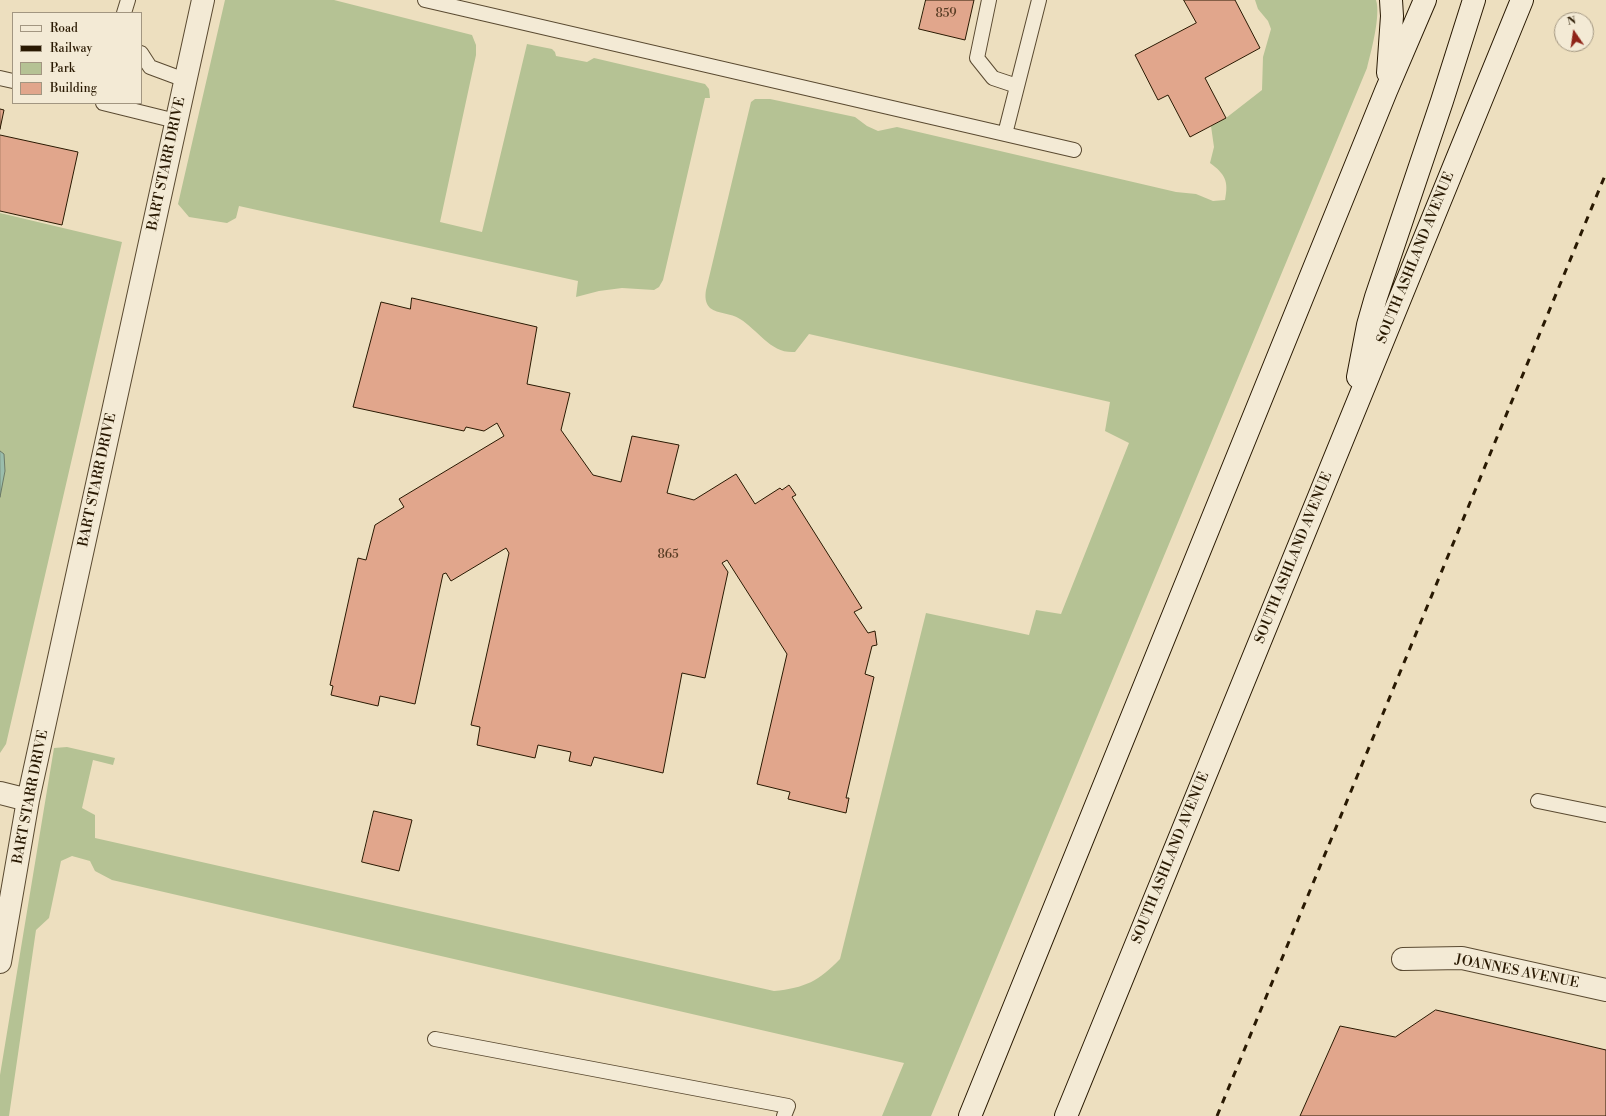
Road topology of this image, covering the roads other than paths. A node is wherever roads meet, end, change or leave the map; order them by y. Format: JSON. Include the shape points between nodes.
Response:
{"nodes":[{"id":1,"x":128,"y":0,"type":"edge"},
{"id":2,"x":203,"y":0,"type":"edge"},
{"id":3,"x":425,"y":0,"type":"edge"},
{"id":4,"x":989,"y":0,"type":"edge"},
{"id":5,"x":1039,"y":0,"type":"edge"},
{"id":6,"x":1390,"y":0,"type":"edge"},
{"id":7,"x":1425,"y":0,"type":"edge"},
{"id":8,"x":1474,"y":0,"type":"edge"},
{"id":9,"x":1522,"y":0,"type":"edge"},
{"id":10,"x":124,"y":12,"type":"edge"},
{"id":11,"x":142,"y":55,"type":"edge"},
{"id":12,"x":0,"y":78,"type":"edge"},
{"id":13,"x":186,"y":80,"type":"junction"},
{"id":14,"x":12,"y":81,"type":"edge"},
{"id":15,"x":1017,"y":86,"type":"junction"},
{"id":16,"x":1386,"y":91,"type":"junction"},
{"id":17,"x":107,"y":104,"type":"edge"},
{"id":18,"x":176,"y":121,"type":"junction"},
{"id":19,"x":1005,"y":134,"type":"junction"},
{"id":20,"x":1074,"y":150,"type":"dead end"},
{"id":21,"x":1348,"y":425,"type":"junction"},
{"id":22,"x":0,"y":794,"type":"edge"},
{"id":23,"x":28,"y":800,"type":"junction"},
{"id":24,"x":1538,"y":801,"type":"dead end"},
{"id":25,"x":1606,"y":815,"type":"edge"},
{"id":26,"x":1403,"y":959,"type":"dead end"},
{"id":27,"x":0,"y":962,"type":"edge"},
{"id":28,"x":1606,"y":990,"type":"edge"},
{"id":29,"x":435,"y":1039,"type":"dead end"},
{"id":30,"x":784,"y":1116,"type":"edge"},
{"id":31,"x":970,"y":1116,"type":"edge"},
{"id":32,"x":1066,"y":1116,"type":"edge"}],
"edges":[{"from":1,"to":10,"type":"lane"},
{"from":2,"to":13,"type":"main road","name":"BART STARR DRIVE"},
{"from":3,"to":19,"type":"lane"},
{"from":4,"to":15,"type":"lane","via":[[977,58],[993,78]]},
{"from":5,"to":15,"type":"lane"},
{"from":6,"to":16,"type":"main road","via":[[1392,16]]},
{"from":7,"to":16,"type":"main road"},
{"from":8,"to":21,"type":"main road","via":[[1376,296]]},
{"from":9,"to":21,"type":"main road","name":"SOUTH ASHLAND AVENUE"},
{"from":11,"to":13,"type":"lane","via":[[150,67]]},
{"from":12,"to":14,"type":"lane"},
{"from":13,"to":18,"type":"main road","name":"BART STARR DRIVE"},
{"from":15,"to":19,"type":"lane"},
{"from":16,"to":31,"type":"main road"},
{"from":17,"to":18,"type":"lane"},
{"from":18,"to":23,"type":"main road","name":"BART STARR DRIVE"},
{"from":19,"to":20,"type":"lane"},
{"from":21,"to":32,"type":"main road","name":"SOUTH ASHLAND AVENUE"},
{"from":22,"to":23,"type":"main road"},
{"from":23,"to":27,"type":"main road","name":"BART STARR DRIVE"},
{"from":24,"to":25,"type":"lane"},
{"from":26,"to":28,"type":"main road","name":"JOANNES AVENUE","via":[[1462,958]]},
{"from":29,"to":30,"type":"lane","via":[[788,1106]]}]}
